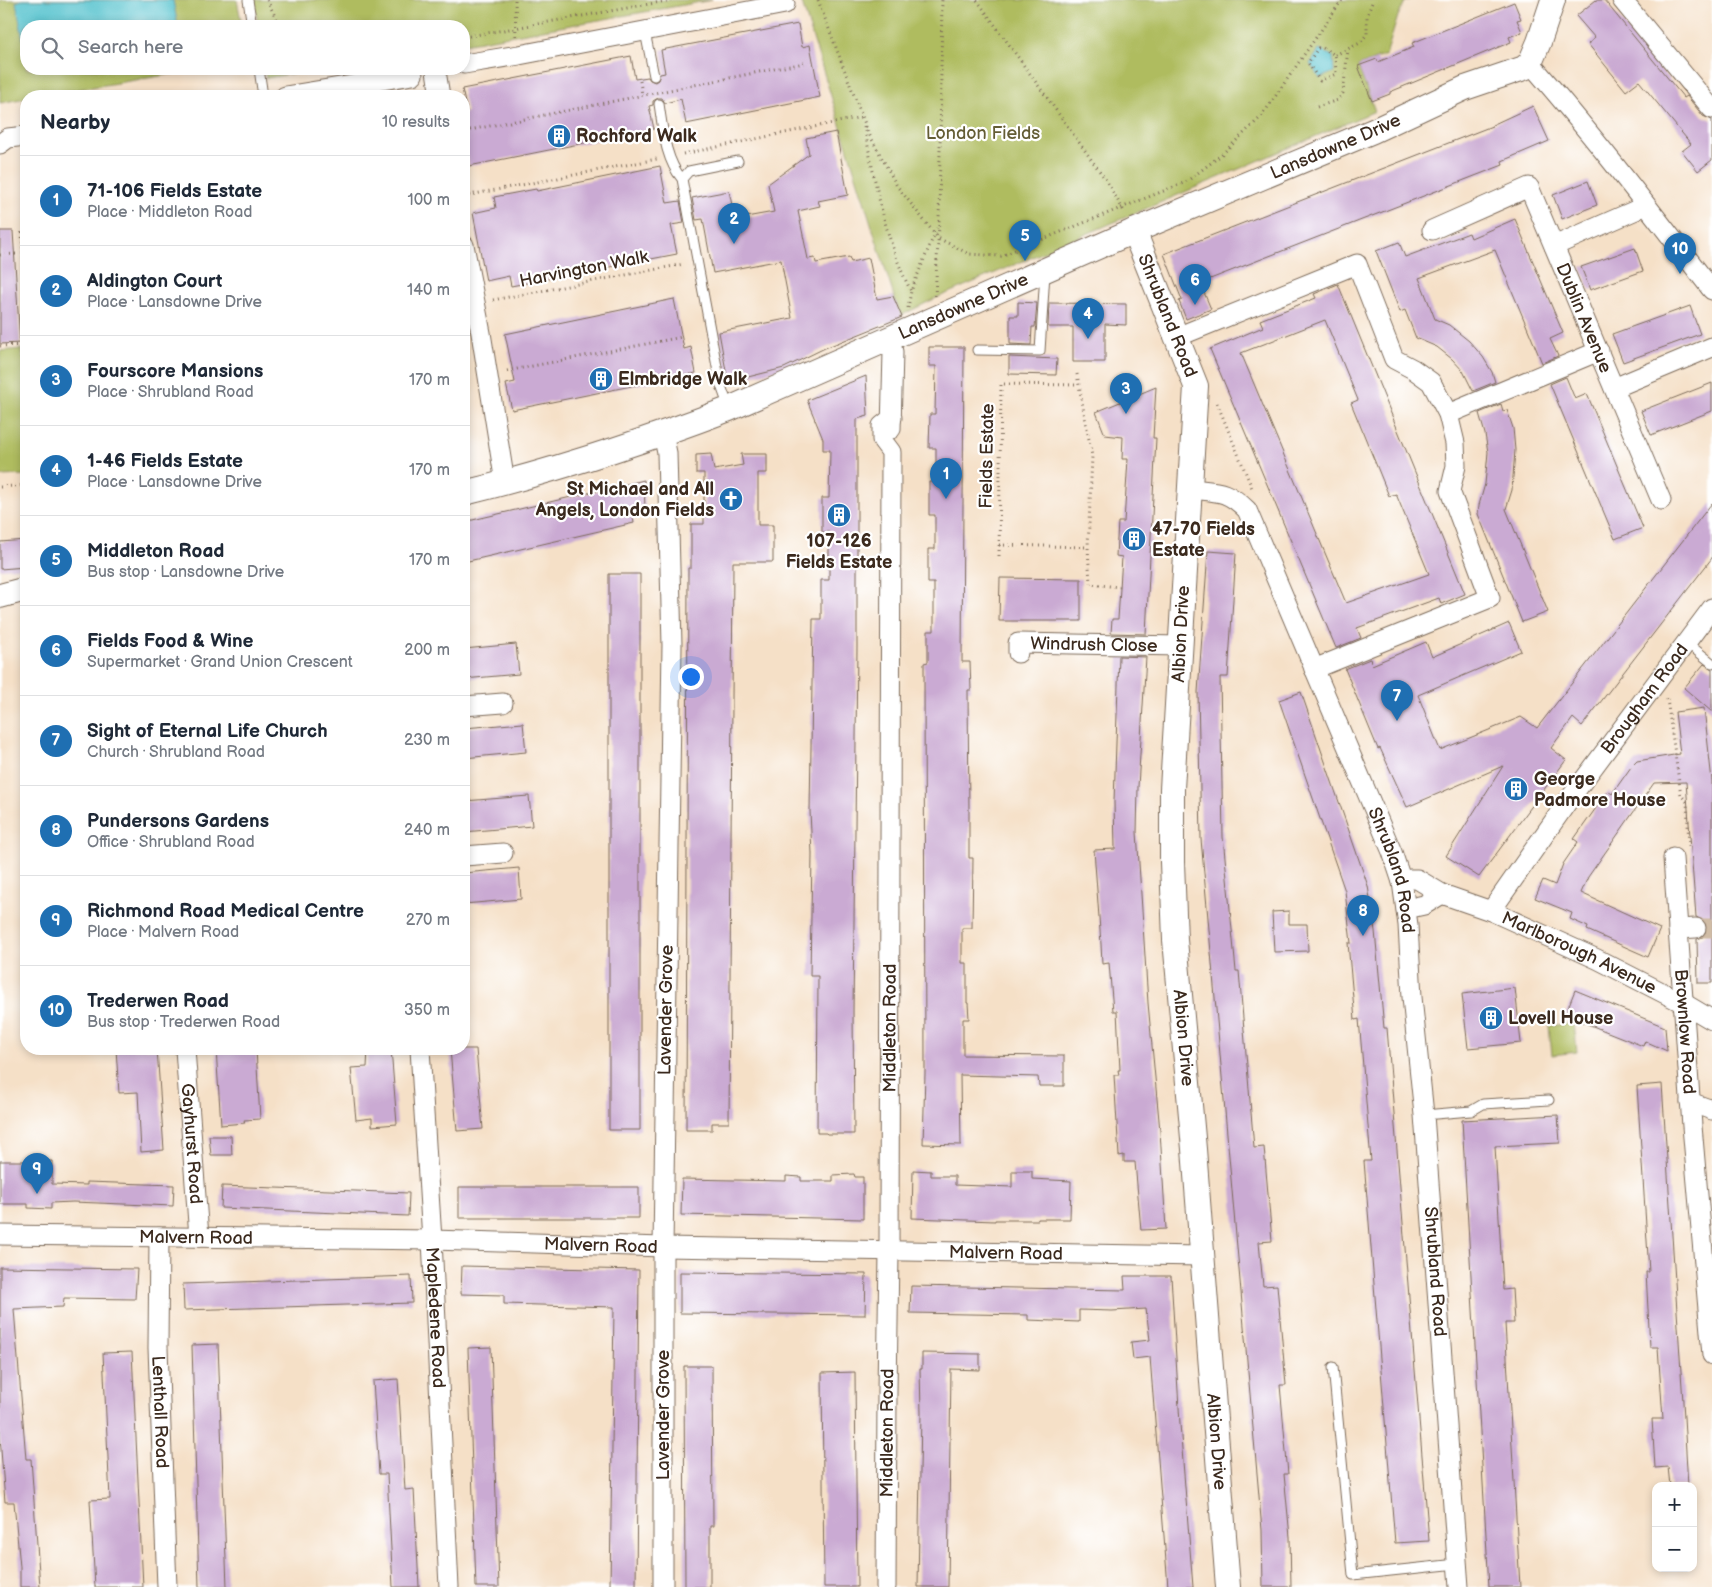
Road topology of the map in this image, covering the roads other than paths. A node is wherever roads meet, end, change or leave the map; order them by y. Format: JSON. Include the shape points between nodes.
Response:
{"nodes":[{"id":1,"x":248,"y":0,"type":"edge"},
{"id":2,"x":1553,"y":0,"type":"edge"},
{"id":3,"x":1622,"y":0,"type":"edge"},
{"id":4,"x":785,"y":4,"type":"dead end"},
{"id":5,"x":251,"y":20,"type":"edge"},
{"id":6,"x":645,"y":32,"type":"junction"},
{"id":7,"x":1530,"y":63,"type":"junction"},
{"id":8,"x":470,"y":64,"type":"edge"},
{"id":9,"x":260,"y":75,"type":"edge"},
{"id":10,"x":410,"y":75,"type":"edge"},
{"id":11,"x":430,"y":75,"type":"edge"},
{"id":12,"x":654,"y":76,"type":"dead end"},
{"id":13,"x":262,"y":90,"type":"edge"},
{"id":14,"x":321,"y":90,"type":"edge"},
{"id":15,"x":437,"y":90,"type":"edge"},
{"id":16,"x":659,"y":104,"type":"dead end"},
{"id":17,"x":1712,"y":109,"type":"edge"},
{"id":18,"x":20,"y":137,"type":"edge"},
{"id":19,"x":0,"y":144,"type":"edge"},
{"id":20,"x":738,"y":161,"type":"dead end"},
{"id":21,"x":682,"y":178,"type":"junction"},
{"id":22,"x":1644,"y":203,"type":"junction"},
{"id":23,"x":1432,"y":230,"type":"dead end"},
{"id":24,"x":1134,"y":231,"type":"junction"},
{"id":25,"x":1554,"y":246,"type":"junction"},
{"id":26,"x":1046,"y":271,"type":"junction"},
{"id":27,"x":470,"y":289,"type":"edge"},
{"id":28,"x":1712,"y":290,"type":"edge"},
{"id":29,"x":1177,"y":337,"type":"junction"},
{"id":30,"x":890,"y":338,"type":"junction"},
{"id":31,"x":1712,"y":348,"type":"edge"},
{"id":32,"x":977,"y":350,"type":"dead end"},
{"id":33,"x":1599,"y":351,"type":"junction"},
{"id":34,"x":1614,"y":388,"type":"junction"},
{"id":35,"x":729,"y":409,"type":"junction"},
{"id":36,"x":1448,"y":414,"type":"junction"},
{"id":37,"x":663,"y":434,"type":"junction"},
{"id":38,"x":505,"y":483,"type":"junction"},
{"id":39,"x":1191,"y":489,"type":"junction"},
{"id":40,"x":470,"y":492,"type":"edge"},
{"id":41,"x":1661,"y":500,"type":"dead end"},
{"id":42,"x":20,"y":591,"type":"edge"},
{"id":43,"x":0,"y":596,"type":"edge"},
{"id":44,"x":1712,"y":608,"type":"edge"},
{"id":45,"x":1686,"y":642,"type":"junction"},
{"id":46,"x":1180,"y":646,"type":"junction"},
{"id":47,"x":1018,"y":653,"type":"dead end"},
{"id":48,"x":1712,"y":663,"type":"edge"},
{"id":49,"x":1314,"y":669,"type":"junction"},
{"id":50,"x":503,"y":703,"type":"dead end"},
{"id":51,"x":470,"y":706,"type":"edge"},
{"id":52,"x":503,"y":853,"type":"dead end"},
{"id":53,"x":470,"y":856,"type":"edge"},
{"id":54,"x":1673,"y":858,"type":"road end"},
{"id":55,"x":1402,"y":882,"type":"junction"},
{"id":56,"x":1442,"y":894,"type":"junction"},
{"id":57,"x":1406,"y":909,"type":"junction"},
{"id":58,"x":1491,"y":911,"type":"junction"},
{"id":59,"x":1685,"y":1004,"type":"junction"},
{"id":60,"x":1712,"y":1020,"type":"edge"},
{"id":61,"x":185,"y":1055,"type":"edge"},
{"id":62,"x":420,"y":1055,"type":"edge"},
{"id":63,"x":1549,"y":1100,"type":"dead end"},
{"id":64,"x":1690,"y":1102,"type":"junction"},
{"id":65,"x":1712,"y":1110,"type":"edge"},
{"id":66,"x":1424,"y":1115,"type":"junction"},
{"id":67,"x":0,"y":1236,"type":"edge"},
{"id":68,"x":159,"y":1237,"type":"junction"},
{"id":69,"x":200,"y":1238,"type":"junction"},
{"id":70,"x":432,"y":1240,"type":"junction"},
{"id":71,"x":663,"y":1247,"type":"junction"},
{"id":72,"x":889,"y":1252,"type":"junction"},
{"id":73,"x":1201,"y":1256,"type":"junction"},
{"id":74,"x":1709,"y":1280,"type":"edge"},
{"id":75,"x":1712,"y":1355,"type":"edge"},
{"id":76,"x":1333,"y":1367,"type":"dead end"},
{"id":77,"x":1457,"y":1564,"type":"junction"},
{"id":78,"x":166,"y":1587,"type":"edge"},
{"id":79,"x":449,"y":1587,"type":"edge"},
{"id":80,"x":663,"y":1587,"type":"edge"},
{"id":81,"x":886,"y":1587,"type":"edge"},
{"id":82,"x":1228,"y":1587,"type":"edge"},
{"id":83,"x":1459,"y":1587,"type":"edge"}],
"edges":[{"from":1,"to":5,"type":"lane"},
{"from":2,"to":7,"type":"street"},
{"from":3,"to":17,"type":"street"},
{"from":4,"to":6,"type":"street"},
{"from":6,"to":8,"type":"street"},
{"from":6,"to":12,"type":"lane"},
{"from":7,"to":22,"type":"street"},
{"from":7,"to":24,"type":"street","name":"Lansdowne Drive","via":[[1516,72],[1465,88],[1373,131]]},
{"from":9,"to":13,"type":"lane"},
{"from":10,"to":14,"type":"street"},
{"from":11,"to":15,"type":"street"},
{"from":16,"to":21,"type":"lane","via":[[669,157]]},
{"from":18,"to":19,"type":"street","via":[[8,138]]},
{"from":20,"to":21,"type":"lane","via":[[689,171]]},
{"from":21,"to":35,"type":"lane","via":[[720,383]]},
{"from":22,"to":25,"type":"street","name":"Dublin Avenue","via":[[1636,210]]},
{"from":22,"to":28,"type":"street"},
{"from":23,"to":25,"type":"street","name":"Dublin Avenue","via":[[1529,187]]},
{"from":24,"to":26,"type":"street","name":"Lansdowne Drive"},
{"from":24,"to":29,"type":"street","name":"Shrubland Road"},
{"from":25,"to":33,"type":"street","name":"Dublin Avenue"},
{"from":26,"to":30,"type":"street","name":"Lansdowne Drive"},
{"from":26,"to":32,"type":"lane","via":[[1040,351]]},
{"from":27,"to":38,"type":"street"},
{"from":29,"to":36,"type":"street","via":[[1357,264],[1394,359],[1431,382]]},
{"from":29,"to":39,"type":"street","name":"Shrubland Road","via":[[1196,386]]},
{"from":30,"to":35,"type":"street","name":"Lansdowne Drive"},
{"from":30,"to":72,"type":"street","name":"Middleton Road","via":[[893,352],[892,426],[902,445],[902,459],[891,461]]},
{"from":31,"to":34,"type":"street","name":"Dublin Avenue"},
{"from":33,"to":34,"type":"street","name":"Dublin Avenue"},
{"from":33,"to":36,"type":"street"},
{"from":34,"to":41,"type":"street","name":"Dublin Avenue"},
{"from":35,"to":37,"type":"street","name":"Lansdowne Drive"},
{"from":36,"to":49,"type":"street","via":[[1455,443],[1456,466],[1450,491],[1490,598]]},
{"from":37,"to":38,"type":"street","name":"Lansdowne Drive"},
{"from":37,"to":71,"type":"street","name":"Lavender Grove","via":[[667,453],[672,645]]},
{"from":38,"to":40,"type":"street","name":"Lansdowne Drive"},
{"from":39,"to":46,"type":"street","name":"Albion Drive"},
{"from":39,"to":49,"type":"street","name":"Shrubland Road","via":[[1221,492],[1236,499],[1247,510]]},
{"from":42,"to":43,"type":"street"},
{"from":44,"to":45,"type":"street","name":"Brougham Road"},
{"from":45,"to":48,"type":"lane"},
{"from":45,"to":58,"type":"street","name":"Brougham Road"},
{"from":46,"to":47,"type":"street","name":"Windrush Close","via":[[1018,644]]},
{"from":46,"to":73,"type":"street","name":"Albion Drive","via":[[1172,789],[1172,862],[1175,940]]},
{"from":49,"to":55,"type":"street","name":"Shrubland Road"},
{"from":50,"to":51,"type":"street"},
{"from":52,"to":53,"type":"street"},
{"from":54,"to":59,"type":"street","name":"Brownlow Road","via":[[1687,929]]},
{"from":55,"to":56,"type":"street","name":"Marlborough Avenue","via":[[1417,879]]},
{"from":55,"to":57,"type":"street","name":"Shrubland Road"},
{"from":56,"to":57,"type":"street"},
{"from":56,"to":58,"type":"street","name":"Marlborough Avenue"},
{"from":57,"to":66,"type":"street","name":"Shrubland Road"},
{"from":58,"to":59,"type":"street","name":"Marlborough Avenue","via":[[1597,959]]},
{"from":59,"to":60,"type":"street","name":"Marlborough Avenue"},
{"from":59,"to":64,"type":"street","name":"Brownlow Road"},
{"from":61,"to":69,"type":"street","name":"Gayhurst Road"},
{"from":62,"to":70,"type":"street","name":"Mapledene Road"},
{"from":63,"to":66,"type":"lane","via":[[1484,1104],[1471,1111]]},
{"from":64,"to":65,"type":"street"},
{"from":64,"to":74,"type":"street","name":"Brownlow Road"},
{"from":66,"to":77,"type":"street","name":"Shrubland Road"},
{"from":67,"to":68,"type":"street","name":"Malvern Road"},
{"from":68,"to":69,"type":"street","name":"Malvern Road"},
{"from":68,"to":78,"type":"street","name":"Lenthall Road","via":[[158,1348]]},
{"from":69,"to":70,"type":"street","name":"Malvern Road"},
{"from":70,"to":71,"type":"street","name":"Malvern Road"},
{"from":70,"to":79,"type":"street","name":"Mapledene Road"},
{"from":71,"to":72,"type":"street","name":"Malvern Road"},
{"from":71,"to":80,"type":"street","name":"Lavender Grove"},
{"from":72,"to":73,"type":"street","name":"Malvern Road"},
{"from":72,"to":81,"type":"street","name":"Middleton Road"},
{"from":73,"to":82,"type":"street","name":"Albion Drive"},
{"from":74,"to":75,"type":"street","name":"Brownlow Road"},
{"from":76,"to":77,"type":"lane","via":[[1353,1576]]},
{"from":77,"to":83,"type":"street","name":"Shrubland Road"}]}
